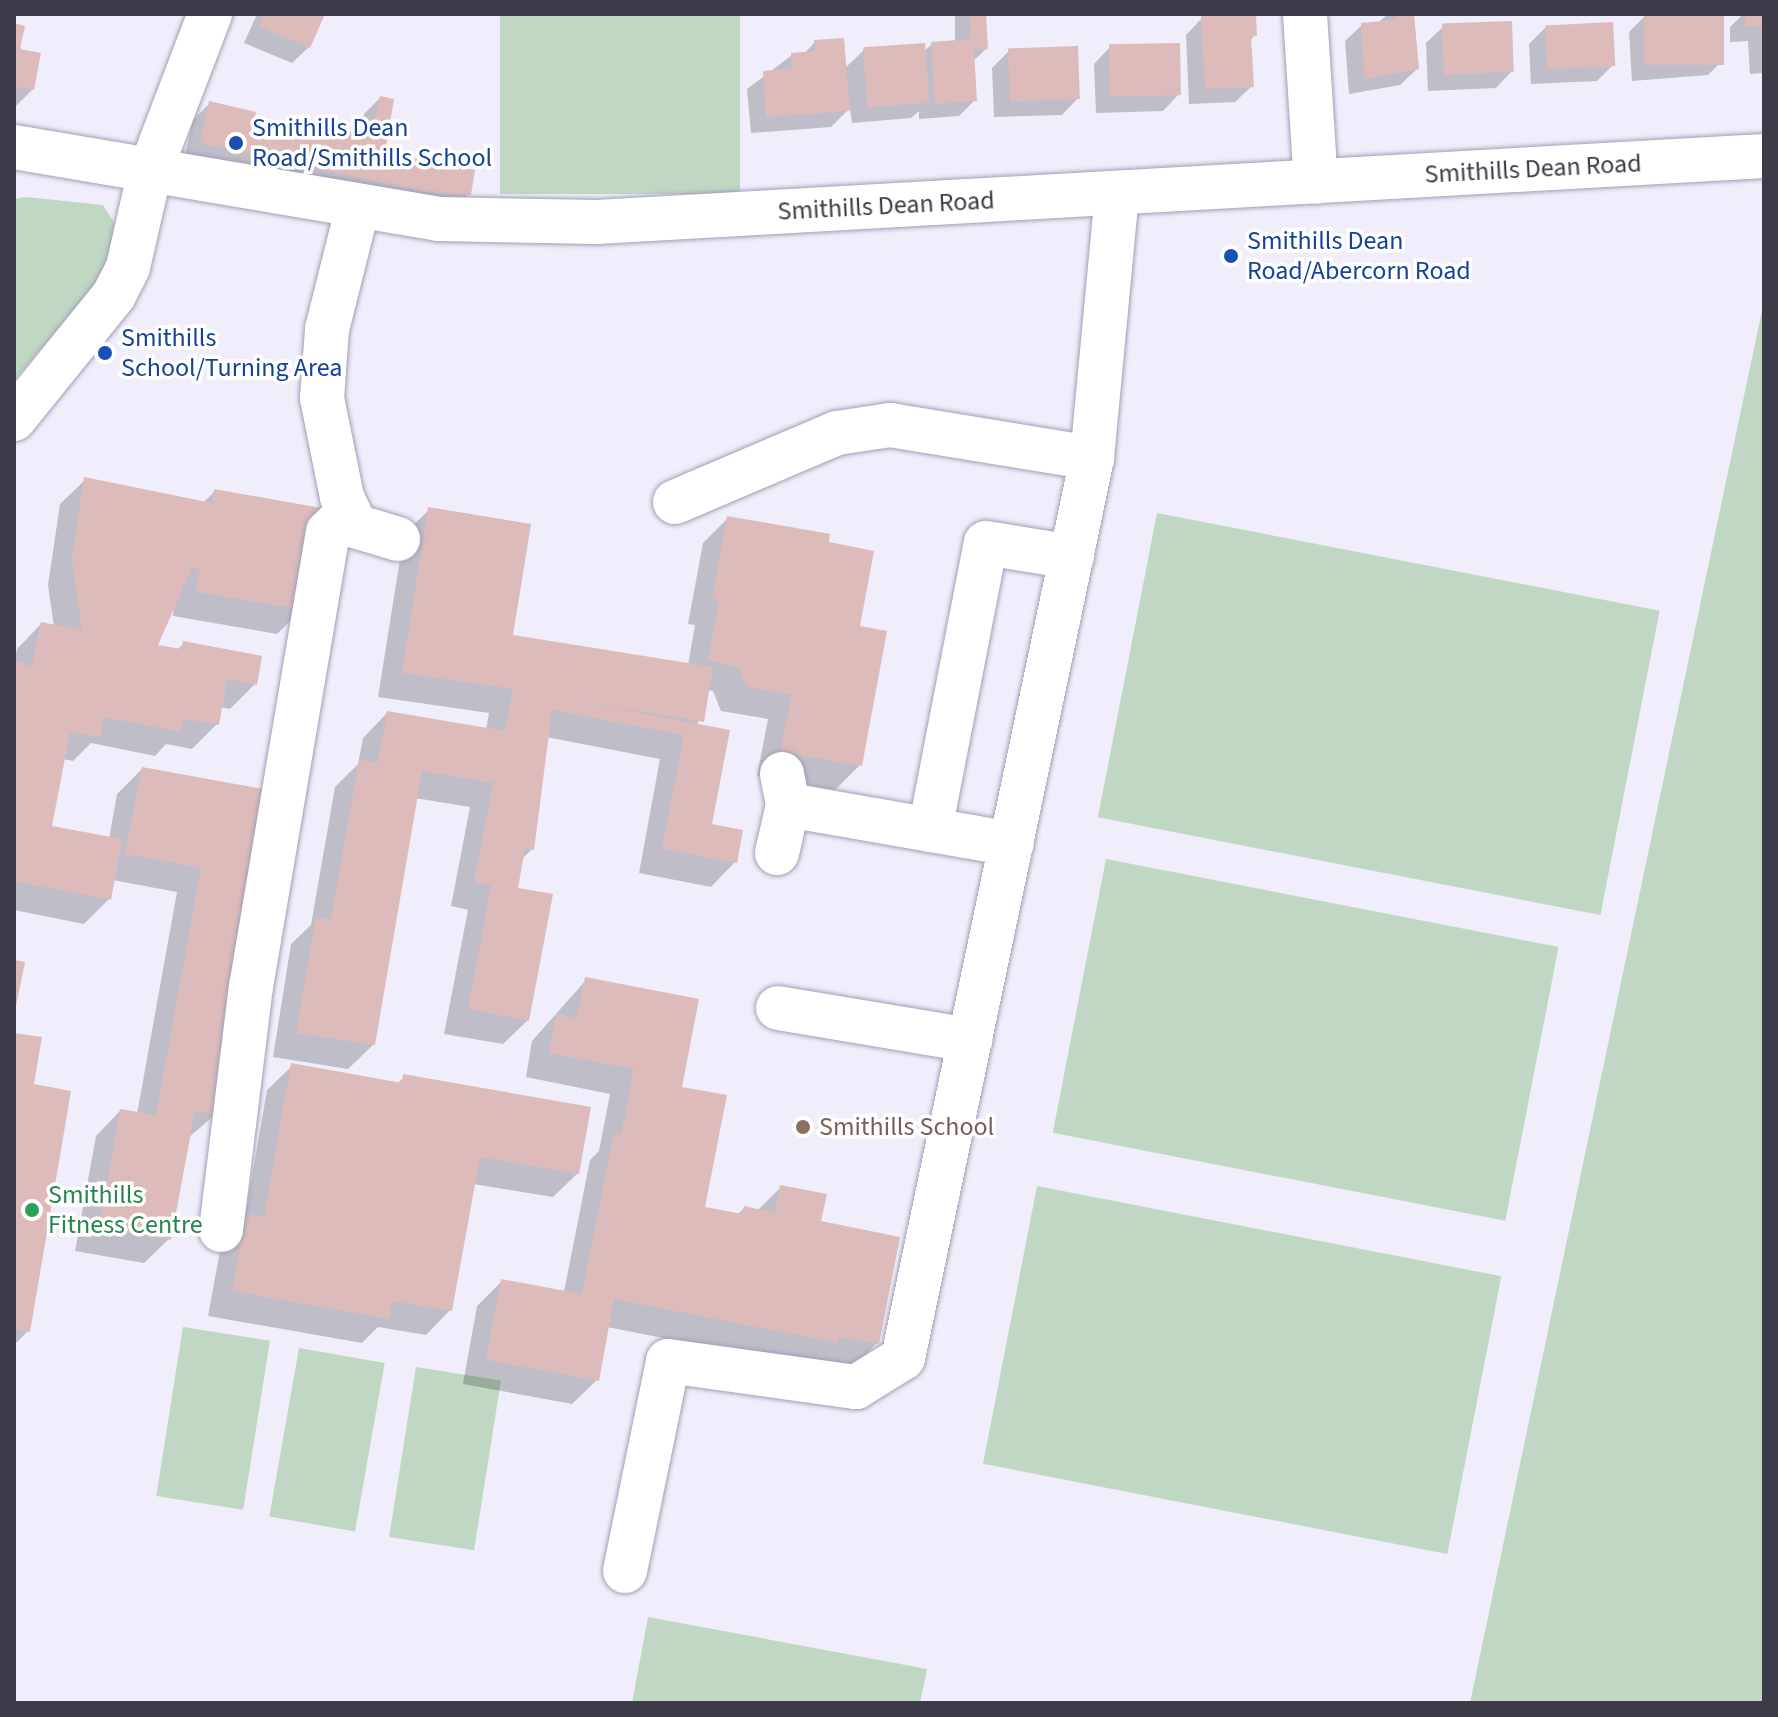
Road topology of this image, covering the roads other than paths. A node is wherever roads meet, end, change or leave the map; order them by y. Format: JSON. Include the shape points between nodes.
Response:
{"nodes":[{"id":1,"x":210,"y":14,"type":"edge"},
{"id":2,"x":1305,"y":14,"type":"edge"},
{"id":3,"x":14,"y":147,"type":"edge"},
{"id":4,"x":1764,"y":156,"type":"edge"},
{"id":5,"x":150,"y":171,"type":"junction"},
{"id":6,"x":1316,"y":182,"type":"junction"},
{"id":7,"x":1117,"y":193,"type":"junction"},
{"id":8,"x":358,"y":206,"type":"junction"},
{"id":9,"x":14,"y":419,"type":"edge"},
{"id":10,"x":1092,"y":458,"type":"junction"},
{"id":11,"x":675,"y":502,"type":"dead end"},
{"id":12,"x":349,"y":512,"type":"junction"},
{"id":13,"x":398,"y":539,"type":"dead end"},
{"id":14,"x":1072,"y":557,"type":"junction"},
{"id":15,"x":930,"y":830,"type":"junction"},
{"id":16,"x":1012,"y":844,"type":"junction"},
{"id":17,"x":777,"y":853,"type":"dead end"},
{"id":18,"x":778,"y":1008,"type":"dead end"},
{"id":19,"x":970,"y":1040,"type":"junction"},
{"id":20,"x":221,"y":1230,"type":"dead end"},
{"id":21,"x":625,"y":1571,"type":"dead end"}],
"edges":[{"from":1,"to":5,"type":"street"},
{"from":2,"to":6,"type":"street"},
{"from":3,"to":5,"type":"street","name":"Smithills Dean Road"},
{"from":4,"to":6,"type":"street","name":"Smithills Dean Road"},
{"from":5,"to":8,"type":"street","name":"Smithills Dean Road"},
{"from":5,"to":9,"type":"street","via":[[128,267],[114,295]]},
{"from":6,"to":7,"type":"street","name":"Smithills Dean Road"},
{"from":7,"to":8,"type":"street","name":"Smithills Dean Road","via":[[597,222],[438,219]]},
{"from":7,"to":10,"type":"street"},
{"from":8,"to":12,"type":"street","via":[[327,329],[322,398]]},
{"from":10,"to":11,"type":"street","via":[[890,425],[837,433]]},
{"from":10,"to":14,"type":"street"},
{"from":12,"to":13,"type":"street","via":[[355,526]]},
{"from":12,"to":20,"type":"street","via":[[328,532],[251,987]]},
{"from":14,"to":15,"type":"street","via":[[986,543]]},
{"from":14,"to":16,"type":"street"},
{"from":15,"to":16,"type":"street"},
{"from":15,"to":17,"type":"street","via":[[785,789]]},
{"from":16,"to":19,"type":"street"},
{"from":18,"to":19,"type":"street"},
{"from":19,"to":21,"type":"street","via":[[903,1358],[856,1387],[668,1361]]}]}
